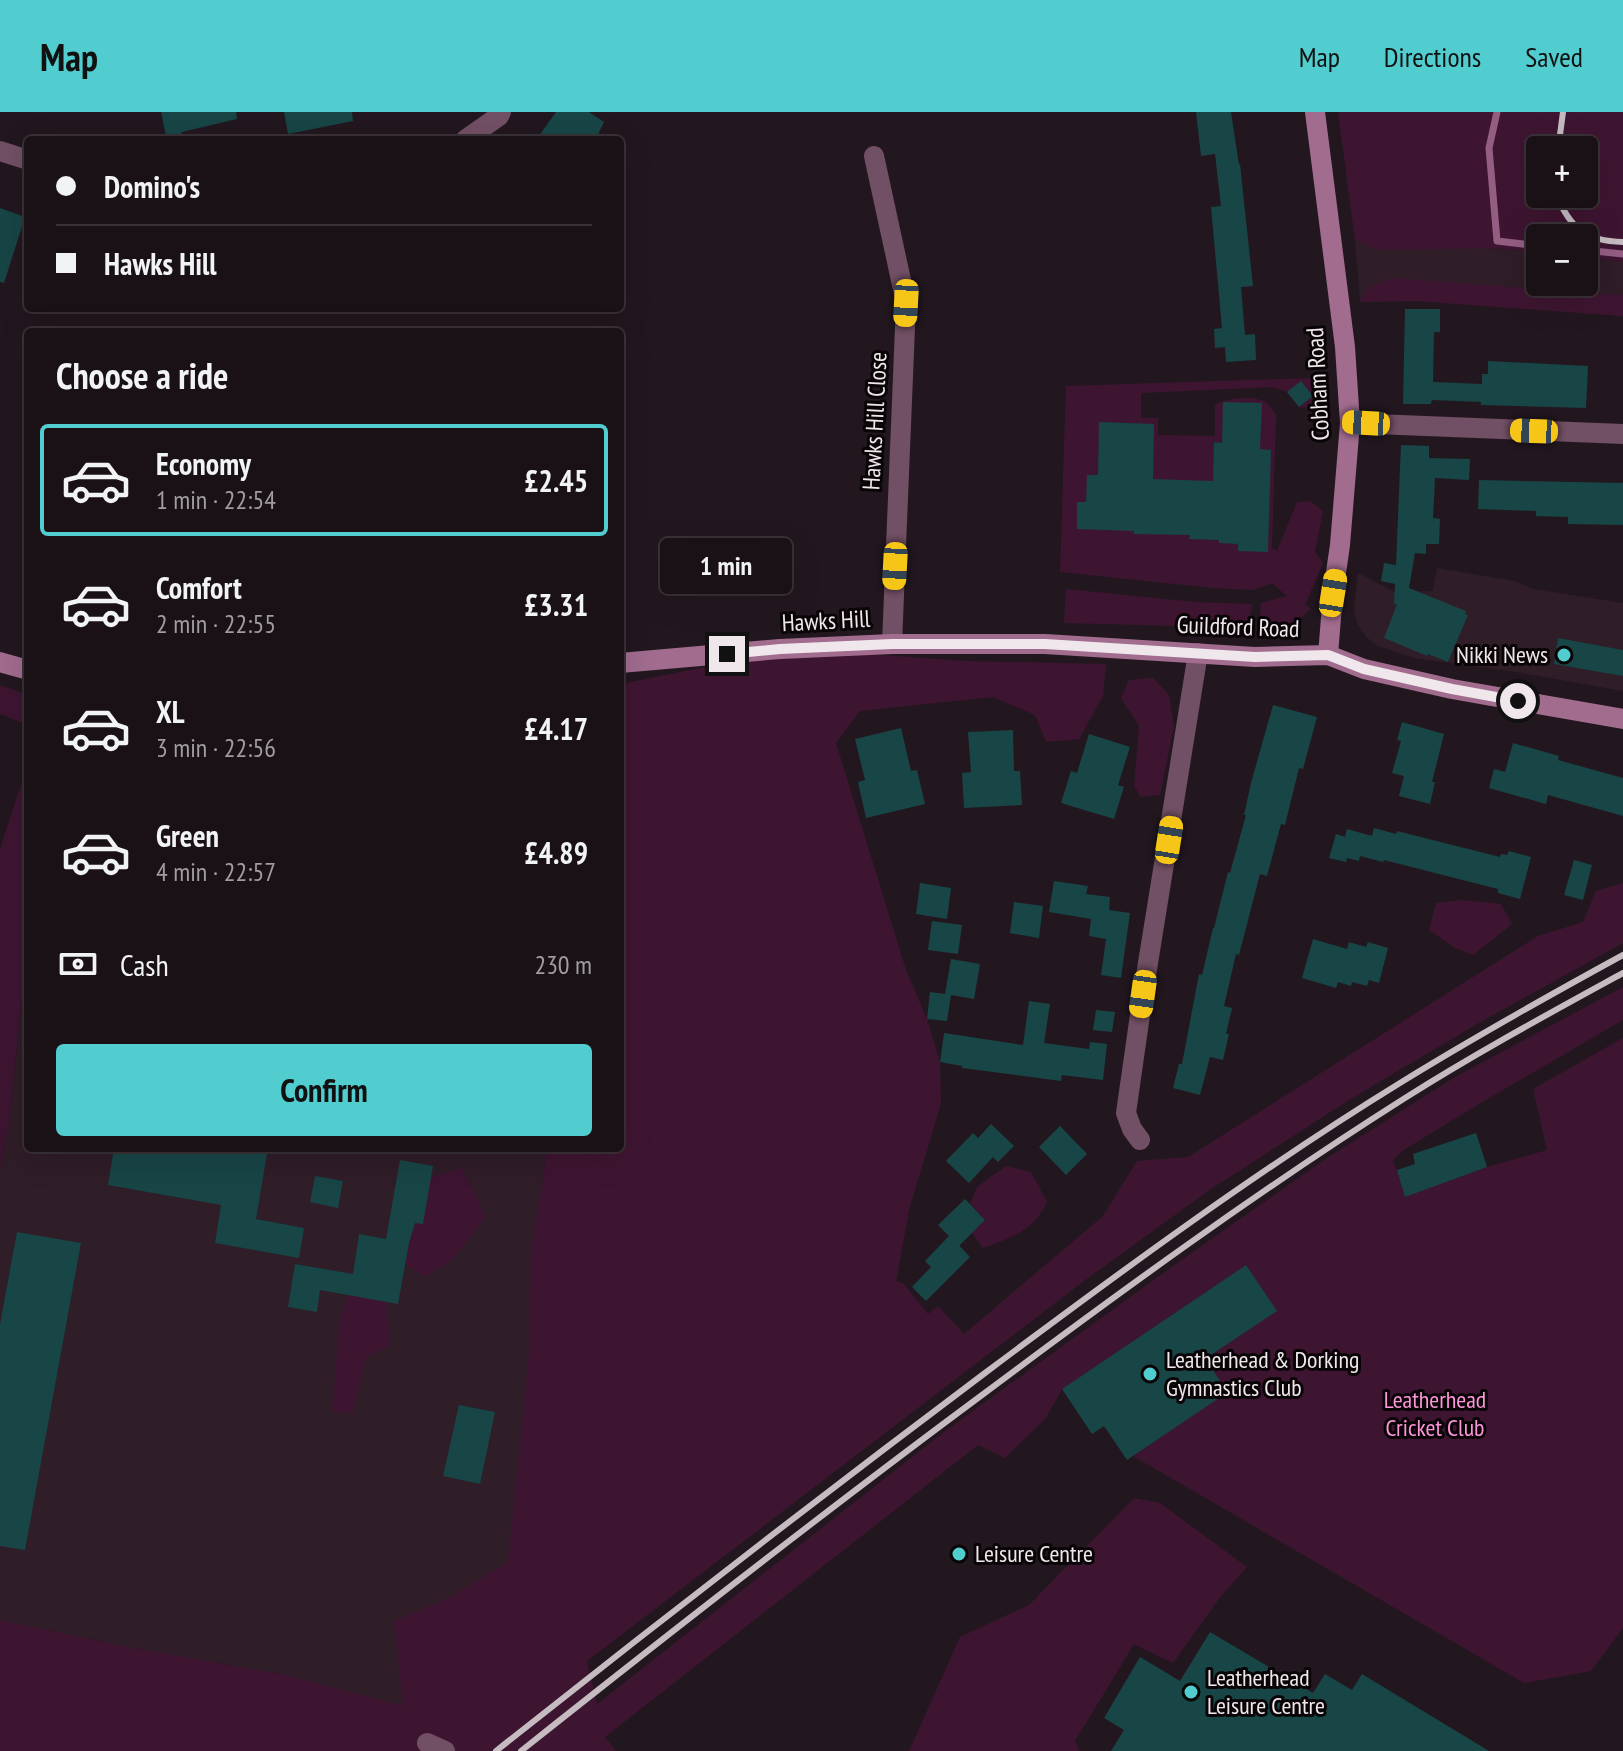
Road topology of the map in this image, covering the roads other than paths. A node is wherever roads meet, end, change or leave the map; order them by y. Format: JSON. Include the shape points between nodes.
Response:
{"nodes":[{"id":1,"x":501,"y":112,"type":"edge"},
{"id":2,"x":1315,"y":112,"type":"edge"},
{"id":3,"x":471,"y":136,"type":"edge"},
{"id":4,"x":0,"y":151,"type":"edge"},
{"id":5,"x":874,"y":156,"type":"dead end"},
{"id":6,"x":24,"y":159,"type":"edge"},
{"id":7,"x":1350,"y":423,"type":"junction"},
{"id":8,"x":1623,"y":434,"type":"edge"},
{"id":9,"x":892,"y":644,"type":"junction"},
{"id":10,"x":1198,"y":653,"type":"junction"},
{"id":11,"x":1328,"y":655,"type":"junction"},
{"id":12,"x":0,"y":662,"type":"edge"},
{"id":13,"x":624,"y":663,"type":"edge"},
{"id":14,"x":24,"y":669,"type":"edge"},
{"id":15,"x":1623,"y":719,"type":"edge"},
{"id":16,"x":1140,"y":1140,"type":"dead end"}],
"edges":[{"from":1,"to":3,"type":"street"},
{"from":2,"to":7,"type":"main road","name":"Cobham Road"},
{"from":4,"to":6,"type":"street"},
{"from":5,"to":9,"type":"street","name":"Hawks Hill Close","via":[[906,303]]},
{"from":7,"to":8,"type":"street"},
{"from":7,"to":11,"type":"main road","name":"Cobham Road"},
{"from":9,"to":10,"type":"main road","name":"Guildford Road","via":[[1045,644]]},
{"from":9,"to":13,"type":"main road","name":"Hawks Hill"},
{"from":10,"to":11,"type":"main road","name":"Guildford Road"},
{"from":10,"to":16,"type":"street","via":[[1126,1113]]},
{"from":11,"to":15,"type":"main road","name":"Guildford Road","via":[[1452,689]]},
{"from":12,"to":14,"type":"main road"}]}
